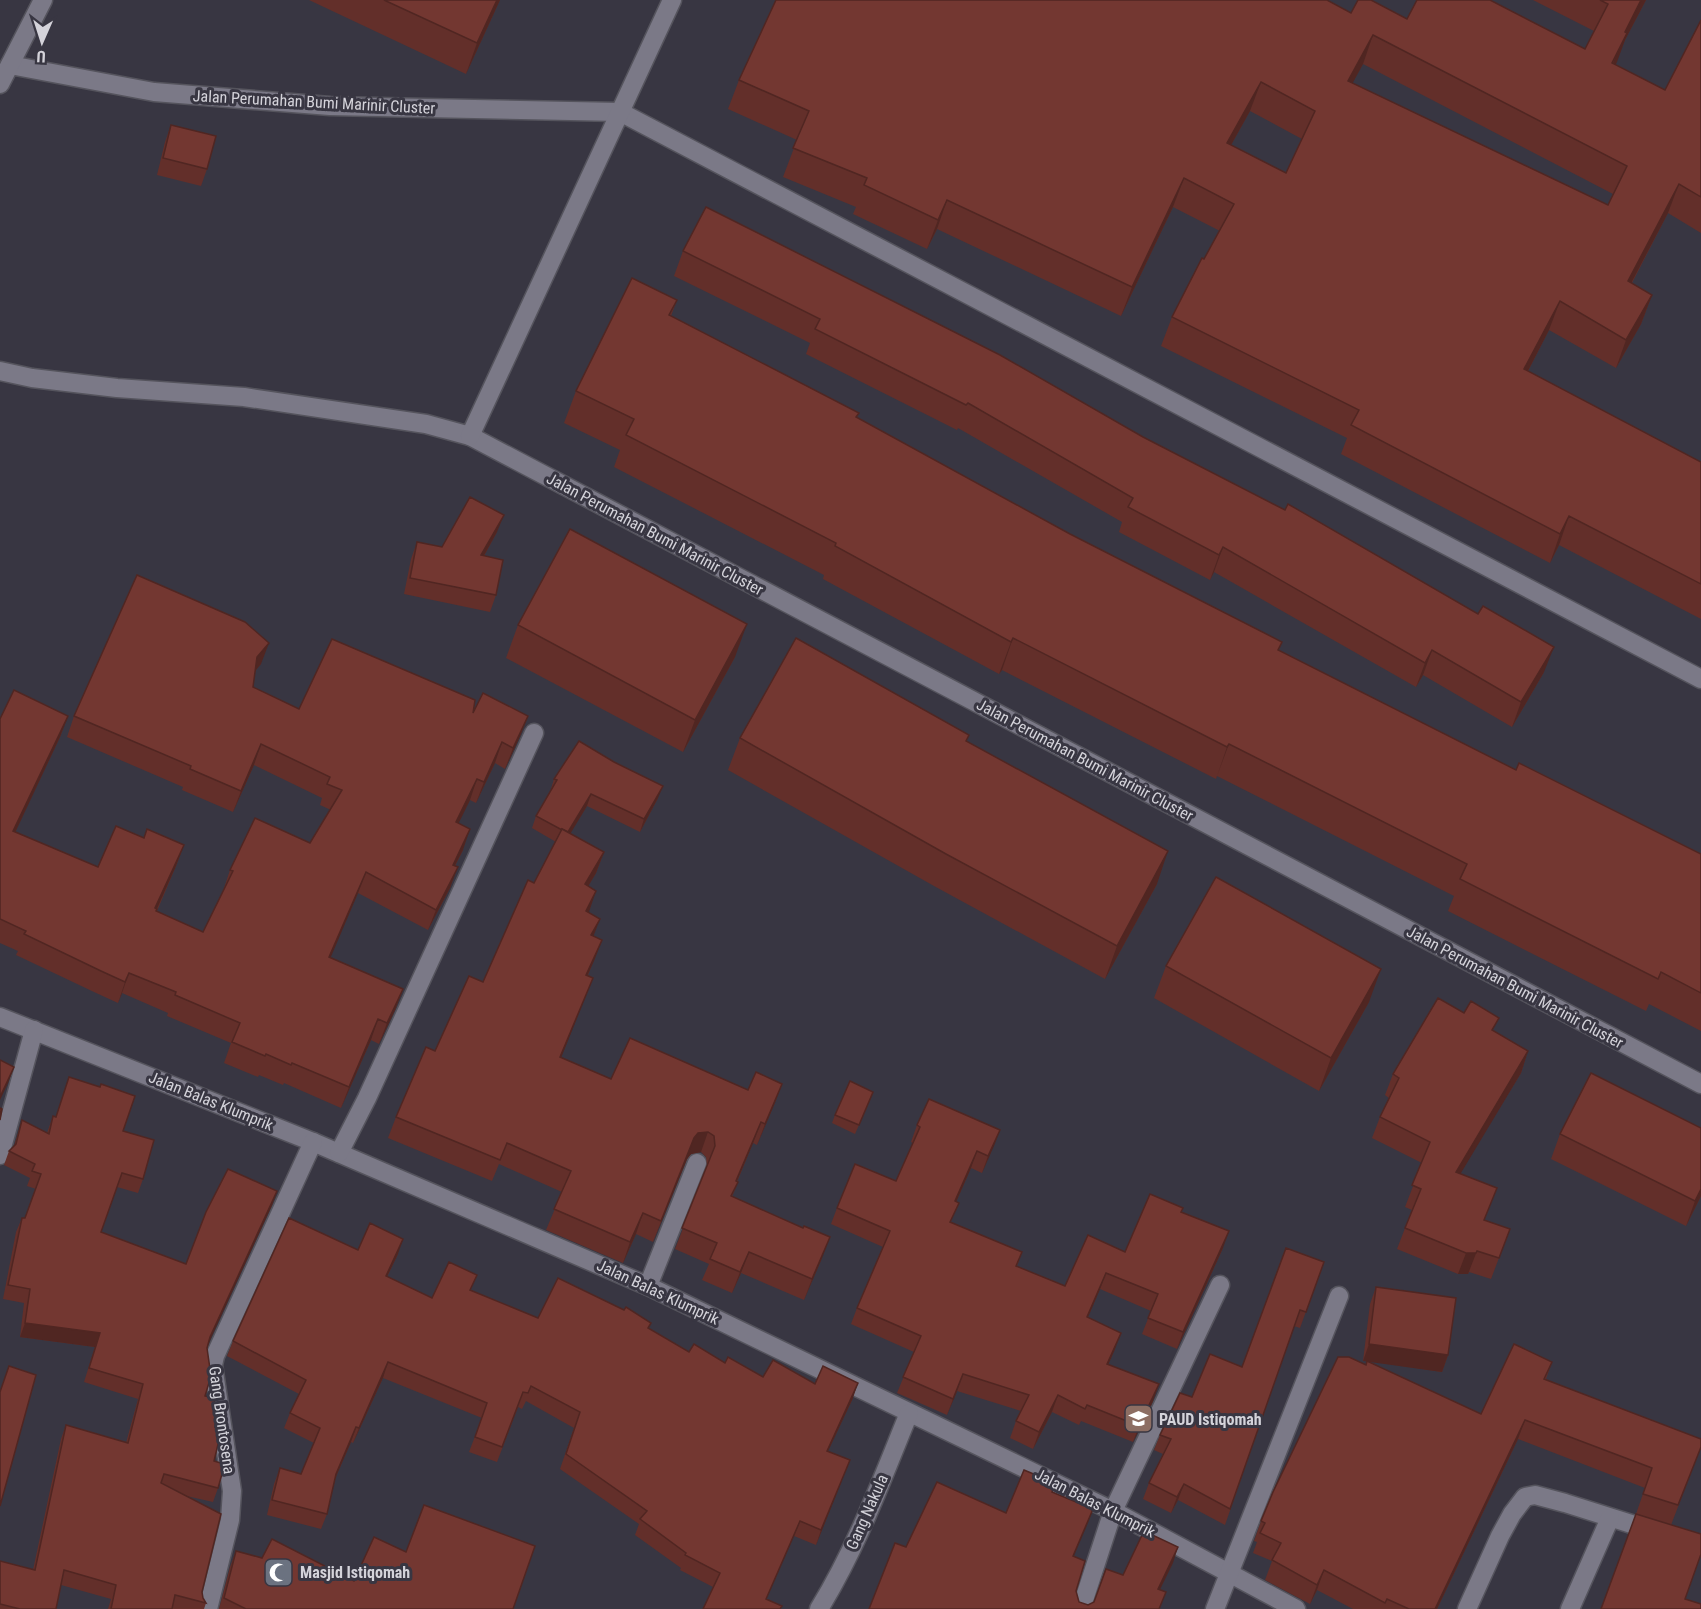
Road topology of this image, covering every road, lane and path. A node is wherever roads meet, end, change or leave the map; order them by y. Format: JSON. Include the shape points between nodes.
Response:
{"nodes":[{"id":1,"x":43,"y":0,"type":"edge"},
{"id":2,"x":672,"y":0,"type":"edge"},
{"id":3,"x":10,"y":65,"type":"junction"},
{"id":4,"x":0,"y":84,"type":"edge"},
{"id":5,"x":620,"y":112,"type":"junction"},
{"id":6,"x":0,"y":371,"type":"edge"},
{"id":7,"x":470,"y":436,"type":"junction"},
{"id":8,"x":1701,"y":679,"type":"edge"},
{"id":9,"x":534,"y":734,"type":"dead end"},
{"id":10,"x":0,"y":1017,"type":"edge"},
{"id":11,"x":34,"y":1030,"type":"junction"},
{"id":12,"x":1701,"y":1084,"type":"edge"},
{"id":13,"x":313,"y":1142,"type":"junction"},
{"id":14,"x":339,"y":1154,"type":"junction"},
{"id":15,"x":0,"y":1155,"type":"edge"},
{"id":16,"x":697,"y":1163,"type":"dead end"},
{"id":17,"x":1220,"y":1285,"type":"dead end"},
{"id":18,"x":648,"y":1286,"type":"junction"},
{"id":19,"x":1339,"y":1296,"type":"dead end"},
{"id":20,"x":909,"y":1413,"type":"junction"},
{"id":21,"x":1113,"y":1511,"type":"junction"},
{"id":22,"x":1610,"y":1518,"type":"junction"},
{"id":23,"x":1701,"y":1546,"type":"edge"},
{"id":24,"x":1230,"y":1573,"type":"junction"},
{"id":25,"x":208,"y":1609,"type":"edge"},
{"id":26,"x":819,"y":1609,"type":"edge"},
{"id":27,"x":1081,"y":1609,"type":"edge"},
{"id":28,"x":1215,"y":1609,"type":"edge"},
{"id":29,"x":1296,"y":1609,"type":"edge"},
{"id":30,"x":1467,"y":1609,"type":"edge"},
{"id":31,"x":1570,"y":1609,"type":"edge"}],
"edges":[{"from":1,"to":3,"type":"street"},
{"from":2,"to":5,"type":"street"},
{"from":3,"to":4,"type":"street"},
{"from":3,"to":5,"type":"street","name":"Jalan Perumahan Bumi Marinir Cluster","via":[[154,93],[330,106]]},
{"from":5,"to":7,"type":"street"},
{"from":5,"to":8,"type":"street","name":"Jalan Perumahan Bumi Marinir Cluster"},
{"from":6,"to":7,"type":"street","name":"Jalan Perumahan Bumi Marinir Cluster","via":[[117,388],[244,397],[426,424]]},
{"from":7,"to":12,"type":"street","name":"Jalan Perumahan Bumi Marinir Cluster"},
{"from":9,"to":14,"type":"street"},
{"from":10,"to":11,"type":"street","name":"Jalan Balas Klumprik"},
{"from":11,"to":13,"type":"street","name":"Jalan Balas Klumprik"},
{"from":11,"to":15,"type":"street"},
{"from":13,"to":14,"type":"street","name":"Jalan Balas Klumprik"},
{"from":13,"to":25,"type":"street","name":"Gang Brontosena","via":[[215,1356],[213,1374],[232,1491],[230,1520]]},
{"from":14,"to":18,"type":"street","name":"Jalan Balas Klumprik"},
{"from":16,"to":18,"type":"street"},
{"from":17,"to":21,"type":"street"},
{"from":18,"to":20,"type":"street","name":"Jalan Balas Klumprik"},
{"from":19,"to":24,"type":"street"},
{"from":20,"to":21,"type":"street","name":"Jalan Balas Klumprik"},
{"from":20,"to":26,"type":"street","name":"Gang Nakula","via":[[867,1517]]},
{"from":21,"to":24,"type":"street","name":"Jalan Balas Klumprik"},
{"from":21,"to":27,"type":"street"},
{"from":22,"to":23,"type":"street"},
{"from":22,"to":30,"type":"street","via":[[1535,1495],[1525,1497],[1500,1536]]},
{"from":22,"to":31,"type":"street"},
{"from":24,"to":28,"type":"street"},
{"from":24,"to":29,"type":"street","name":"Jalan Balas Klumprik"}]}
